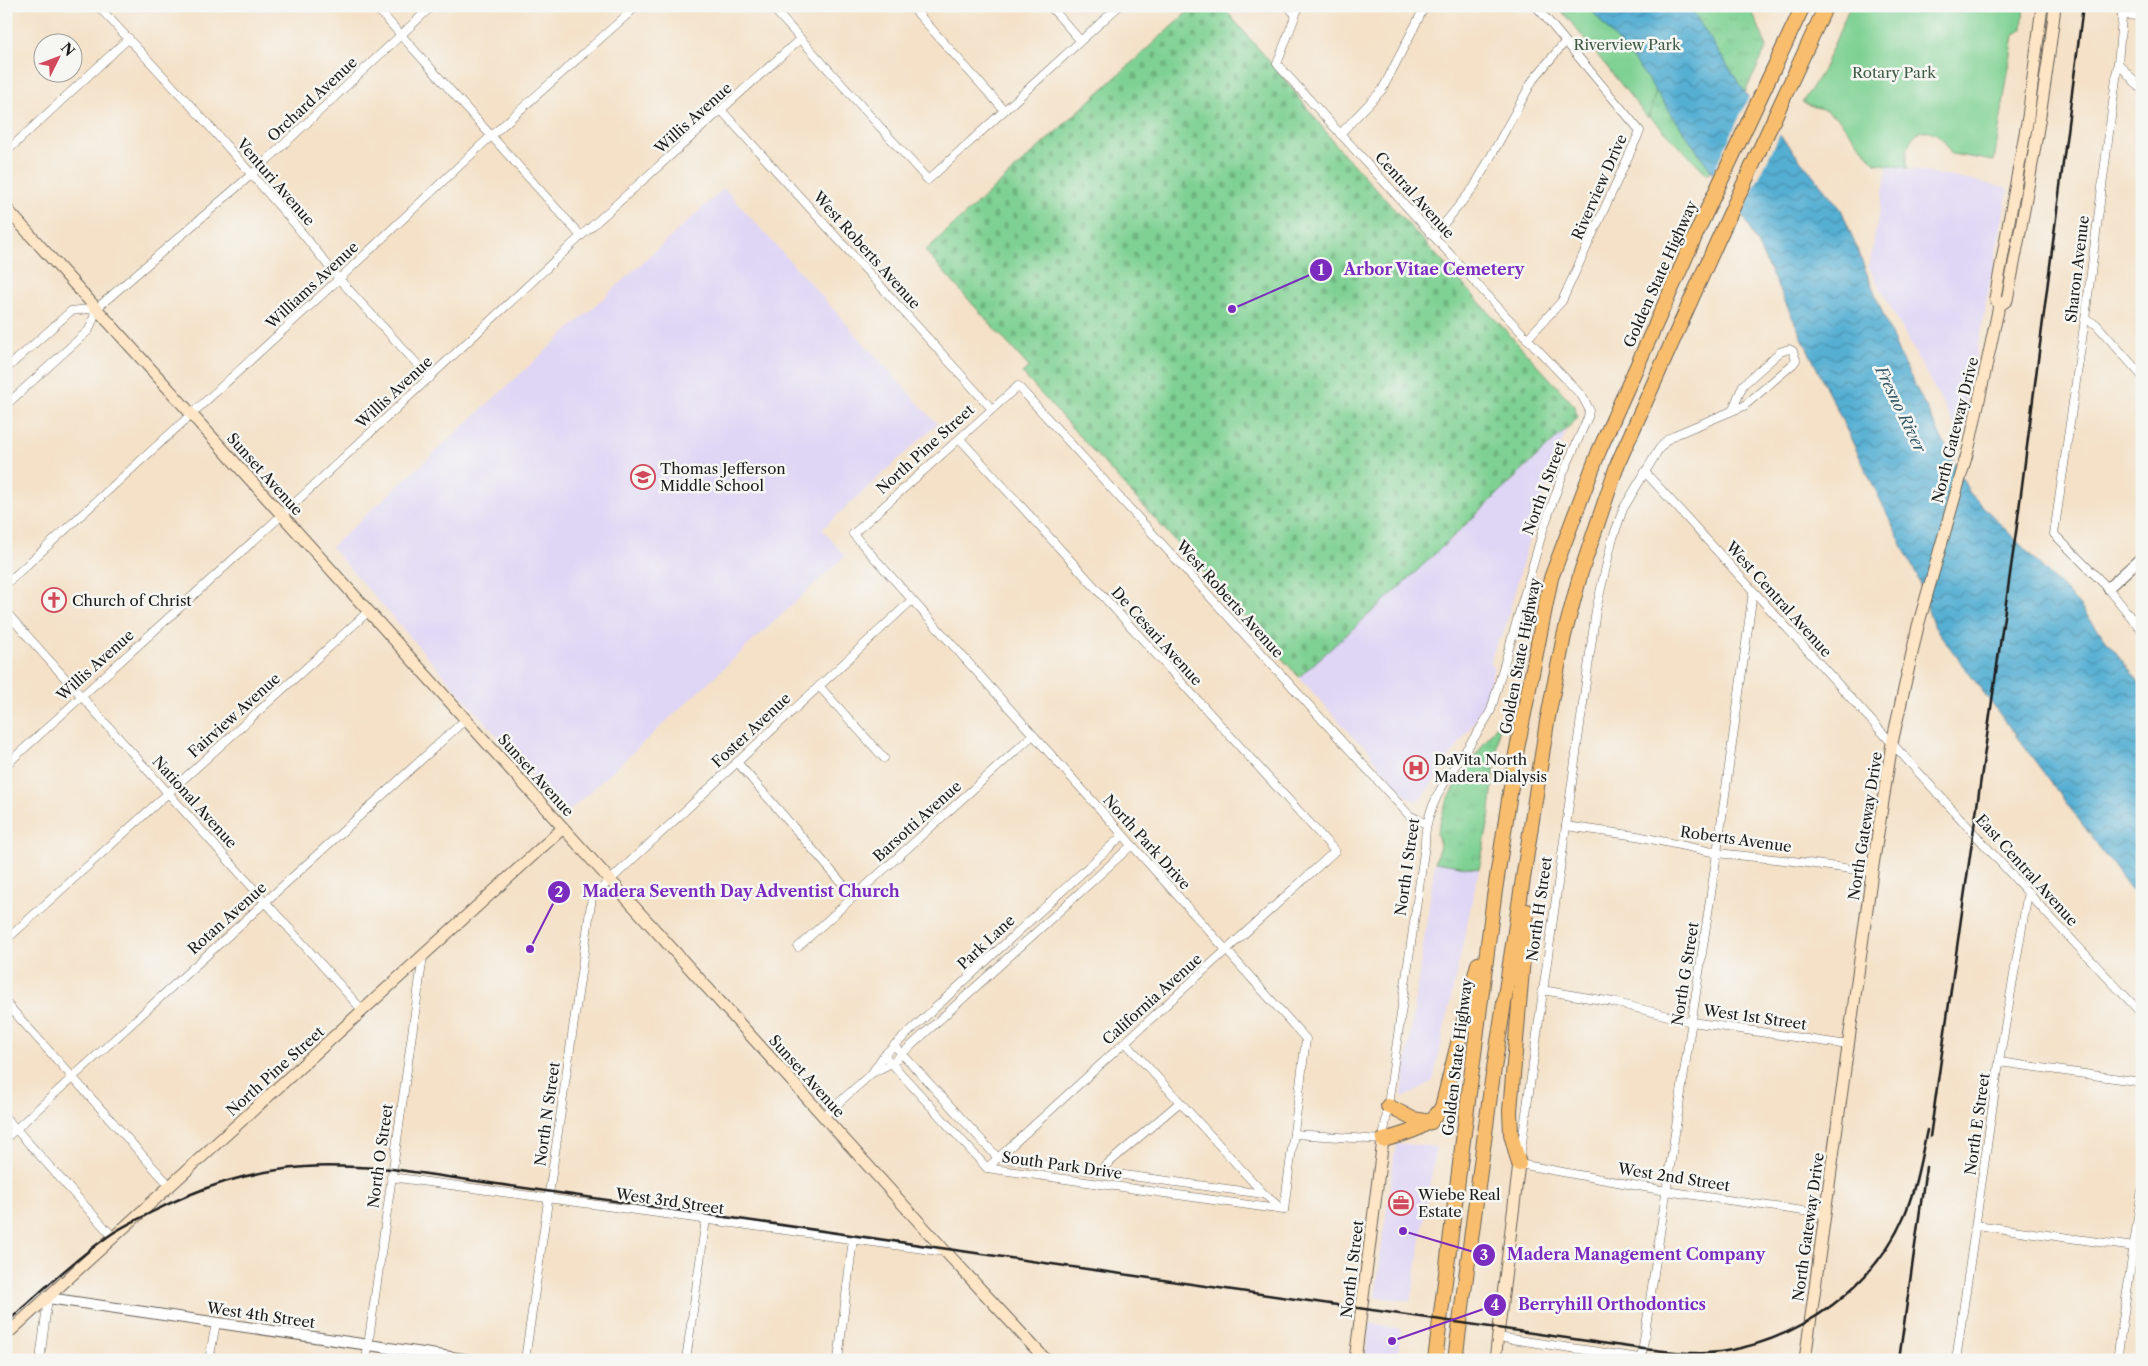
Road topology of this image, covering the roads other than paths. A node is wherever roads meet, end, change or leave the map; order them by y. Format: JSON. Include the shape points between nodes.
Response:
{"nodes":[{"id":1,"x":98,"y":6,"type":"edge"},
{"id":2,"x":375,"y":6,"type":"edge"},
{"id":3,"x":432,"y":6,"type":"edge"},
{"id":4,"x":636,"y":6,"type":"edge"},
{"id":5,"x":771,"y":6,"type":"edge"},
{"id":6,"x":911,"y":6,"type":"edge"},
{"id":7,"x":1050,"y":6,"type":"edge"},
{"id":8,"x":1119,"y":6,"type":"edge"},
{"id":9,"x":1288,"y":6,"type":"edge"},
{"id":10,"x":1299,"y":6,"type":"edge"},
{"id":11,"x":1425,"y":6,"type":"edge"},
{"id":12,"x":1536,"y":6,"type":"edge"},
{"id":13,"x":1803,"y":6,"type":"edge"},
{"id":14,"x":1826,"y":6,"type":"edge"},
{"id":15,"x":2042,"y":6,"type":"edge"},
{"id":16,"x":2055,"y":6,"type":"edge"},
{"id":17,"x":2122,"y":10,"type":"edge"},
{"id":18,"x":2142,"y":12,"type":"edge"},
{"id":19,"x":1295,"y":14,"type":"junction"},
{"id":20,"x":400,"y":35,"type":"junction"},
{"id":21,"x":129,"y":38,"type":"junction"},
{"id":22,"x":800,"y":39,"type":"junction"},
{"id":23,"x":1080,"y":40,"type":"junction"},
{"id":24,"x":1565,"y":42,"type":"junction"},
{"id":25,"x":2118,"y":63,"type":"junction"},
{"id":26,"x":2142,"y":90,"type":"edge"},
{"id":27,"x":1004,"y":110,"type":"junction"},
{"id":28,"x":722,"y":111,"type":"junction"},
{"id":29,"x":1340,"y":134,"type":"junction"},
{"id":30,"x":491,"y":136,"type":"junction"},
{"id":31,"x":6,"y":152,"type":"edge"},
{"id":32,"x":251,"y":175,"type":"junction"},
{"id":33,"x":7,"y":209,"type":"edge"},
{"id":34,"x":580,"y":236,"type":"junction"},
{"id":35,"x":1434,"y":236,"type":"junction"},
{"id":36,"x":339,"y":279,"type":"junction"},
{"id":37,"x":1999,"y":306,"type":"junction"},
{"id":38,"x":97,"y":308,"type":"junction"},
{"id":39,"x":2085,"y":319,"type":"junction"},
{"id":40,"x":1527,"y":339,"type":"junction"},
{"id":41,"x":6,"y":369,"type":"edge"},
{"id":42,"x":2142,"y":376,"type":"edge"},
{"id":43,"x":430,"y":378,"type":"junction"},
{"id":44,"x":1018,"y":386,"type":"joint"},
{"id":45,"x":6,"y":405,"type":"edge"},
{"id":46,"x":992,"y":408,"type":"junction"},
{"id":47,"x":1589,"y":409,"type":"joint"},
{"id":48,"x":1732,"y":411,"type":"junction"},
{"id":49,"x":192,"y":414,"type":"junction"},
{"id":50,"x":960,"y":438,"type":"junction"},
{"id":51,"x":1645,"y":472,"type":"junction"},
{"id":52,"x":282,"y":515,"type":"junction"},
{"id":53,"x":853,"y":534,"type":"joint"},
{"id":54,"x":2142,"y":557,"type":"edge"},
{"id":55,"x":6,"y":584,"type":"edge"},
{"id":56,"x":2108,"y":588,"type":"junction"},
{"id":57,"x":1753,"y":592,"type":"junction"},
{"id":58,"x":912,"y":600,"type":"junction"},
{"id":59,"x":369,"y":611,"type":"junction"},
{"id":60,"x":6,"y":612,"type":"edge"},
{"id":61,"x":2142,"y":631,"type":"edge"},
{"id":62,"x":819,"y":686,"type":"junction"},
{"id":63,"x":81,"y":696,"type":"junction"},
{"id":64,"x":466,"y":719,"type":"junction"},
{"id":65,"x":1033,"y":735,"type":"junction"},
{"id":66,"x":1892,"y":743,"type":"junction"},
{"id":67,"x":884,"y":758,"type":"dead end"},
{"id":68,"x":737,"y":762,"type":"junction"},
{"id":69,"x":6,"y":765,"type":"edge"},
{"id":70,"x":168,"y":793,"type":"junction"},
{"id":71,"x":1537,"y":794,"type":"junction"},
{"id":72,"x":1426,"y":824,"type":"junction"},
{"id":73,"x":1566,"y":826,"type":"junction"},
{"id":74,"x":563,"y":828,"type":"junction"},
{"id":75,"x":1123,"y":835,"type":"junction"},
{"id":76,"x":1132,"y":845,"type":"junction"},
{"id":77,"x":1335,"y":851,"type":"joint"},
{"id":78,"x":1717,"y":853,"type":"junction"},
{"id":79,"x":1872,"y":872,"type":"junction"},
{"id":80,"x":610,"y":880,"type":"junction"},
{"id":81,"x":2028,"y":892,"type":"junction"},
{"id":82,"x":854,"y":897,"type":"junction"},
{"id":83,"x":1494,"y":897,"type":"junction"},
{"id":84,"x":265,"y":901,"type":"junction"},
{"id":85,"x":6,"y":940,"type":"edge"},
{"id":86,"x":798,"y":947,"type":"dead end"},
{"id":87,"x":1226,"y":950,"type":"junction"},
{"id":88,"x":423,"y":956,"type":"junction"},
{"id":89,"x":1542,"y":990,"type":"junction"},
{"id":90,"x":6,"y":1003,"type":"edge"},
{"id":91,"x":363,"y":1011,"type":"junction"},
{"id":92,"x":2142,"y":1014,"type":"edge"},
{"id":93,"x":1692,"y":1022,"type":"junction"},
{"id":94,"x":1125,"y":1042,"type":"junction"},
{"id":95,"x":894,"y":1045,"type":"junction"},
{"id":96,"x":1848,"y":1045,"type":"junction"},
{"id":97,"x":902,"y":1054,"type":"junction"},
{"id":98,"x":884,"y":1055,"type":"junction"},
{"id":99,"x":1999,"y":1062,"type":"junction"},
{"id":100,"x":892,"y":1063,"type":"junction"},
{"id":101,"x":872,"y":1073,"type":"junction"},
{"id":102,"x":73,"y":1077,"type":"junction"},
{"id":103,"x":2142,"y":1082,"type":"edge"},
{"id":104,"x":1179,"y":1103,"type":"junction"},
{"id":105,"x":1388,"y":1106,"type":"junction"},
{"id":106,"x":824,"y":1116,"type":"junction"},
{"id":107,"x":6,"y":1118,"type":"edge"},
{"id":108,"x":1431,"y":1122,"type":"junction"},
{"id":109,"x":16,"y":1129,"type":"junction"},
{"id":110,"x":1294,"y":1134,"type":"junction"},
{"id":111,"x":6,"y":1138,"type":"edge"},
{"id":112,"x":1383,"y":1140,"type":"junction"},
{"id":113,"x":998,"y":1158,"type":"junction"},
{"id":114,"x":1519,"y":1164,"type":"junction"},
{"id":115,"x":987,"y":1168,"type":"junction"},
{"id":116,"x":1098,"y":1172,"type":"junction"},
{"id":117,"x":391,"y":1177,"type":"junction"},
{"id":118,"x":170,"y":1186,"type":"junction"},
{"id":119,"x":2142,"y":1190,"type":"edge"},
{"id":120,"x":1666,"y":1191,"type":"junction"},
{"id":121,"x":1264,"y":1194,"type":"junction"},
{"id":122,"x":548,"y":1198,"type":"junction"},
{"id":123,"x":1284,"y":1210,"type":"junction"},
{"id":124,"x":1824,"y":1214,"type":"junction"},
{"id":125,"x":706,"y":1219,"type":"junction"},
{"id":126,"x":1976,"y":1225,"type":"junction"},
{"id":127,"x":114,"y":1238,"type":"junction"},
{"id":128,"x":853,"y":1239,"type":"junction"},
{"id":129,"x":2138,"y":1248,"type":"edge"},
{"id":130,"x":946,"y":1252,"type":"junction"},
{"id":131,"x":48,"y":1298,"type":"junction"},
{"id":132,"x":216,"y":1323,"type":"junction"},
{"id":133,"x":6,"y":1335,"type":"edge"},
{"id":134,"x":1497,"y":1337,"type":"junction"},
{"id":135,"x":368,"y":1345,"type":"junction"},
{"id":136,"x":1641,"y":1359,"type":"edge"},
{"id":137,"x":40,"y":1360,"type":"edge"},
{"id":138,"x":210,"y":1360,"type":"edge"},
{"id":139,"x":366,"y":1360,"type":"edge"},
{"id":140,"x":470,"y":1360,"type":"edge"},
{"id":141,"x":525,"y":1360,"type":"edge"},
{"id":142,"x":686,"y":1360,"type":"edge"},
{"id":143,"x":838,"y":1360,"type":"edge"},
{"id":144,"x":1046,"y":1360,"type":"edge"},
{"id":145,"x":1355,"y":1360,"type":"edge"},
{"id":146,"x":1434,"y":1360,"type":"edge"},
{"id":147,"x":1455,"y":1360,"type":"edge"},
{"id":148,"x":1495,"y":1360,"type":"edge"},
{"id":149,"x":1653,"y":1360,"type":"edge"},
{"id":150,"x":1805,"y":1360,"type":"edge"},
{"id":151,"x":1956,"y":1360,"type":"edge"},
{"id":152,"x":2117,"y":1360,"type":"edge"}],
"edges":[{"from":1,"to":21,"type":"street","name":"Venturi Avenue"},
{"from":2,"to":20,"type":"street"},
{"from":3,"to":20,"type":"street","name":"Orchard Avenue"},
{"from":4,"to":30,"type":"street","name":"Williams Avenue"},
{"from":5,"to":22,"type":"street"},
{"from":6,"to":27,"type":"street"},
{"from":7,"to":23,"type":"street"},
{"from":8,"to":23,"type":"street"},
{"from":9,"to":19,"type":"street"},
{"from":10,"to":19,"type":"street"},
{"from":11,"to":29,"type":"street","via":[[1382,90]]},
{"from":12,"to":24,"type":"street","name":"Riverview Drive"},
{"from":13,"to":83,"type":"highway","name":"Golden State Highway","via":[[1599,450],[1551,578],[1516,754]]},
{"from":14,"to":71,"type":"highway","via":[[1618,463],[1581,572],[1564,636]]},
{"from":15,"to":37,"type":"main road","name":"North Gateway Drive","via":[[2028,117],[1995,298]]},
{"from":16,"to":37,"type":"main road","name":"North Gateway Drive","via":[[2023,219],[2007,300]]},
{"from":17,"to":18,"type":"street","via":[[2138,16]]},
{"from":17,"to":25,"type":"street","name":"Sharon Avenue"},
{"from":19,"to":29,"type":"street","via":[[1277,64]]},
{"from":20,"to":30,"type":"street"},
{"from":20,"to":32,"type":"street","name":"Orchard Avenue"},
{"from":21,"to":31,"type":"street"},
{"from":21,"to":32,"type":"street","name":"Venturi Avenue"},
{"from":22,"to":27,"type":"street","via":[[928,180]]},
{"from":22,"to":28,"type":"street","name":"Willis Avenue"},
{"from":23,"to":27,"type":"street"},
{"from":24,"to":35,"type":"street","via":[[1533,80],[1474,187]]},
{"from":24,"to":40,"type":"street","name":"Riverview Drive","via":[[1640,130],[1562,301]]},
{"from":25,"to":26,"type":"street"},
{"from":25,"to":39,"type":"street","name":"Sharon Avenue"},
{"from":28,"to":34,"type":"street","name":"Willis Avenue"},
{"from":28,"to":46,"type":"street","name":"West Roberts Avenue"},
{"from":29,"to":35,"type":"street","name":"Central Avenue"},
{"from":30,"to":34,"type":"street"},
{"from":30,"to":36,"type":"street","name":"Williams Avenue"},
{"from":32,"to":36,"type":"street","name":"Venturi Avenue"},
{"from":32,"to":38,"type":"street","name":"Orchard Avenue"},
{"from":33,"to":38,"type":"main road","name":"Sunset Avenue"},
{"from":34,"to":43,"type":"street","name":"Willis Avenue"},
{"from":35,"to":40,"type":"street","name":"Central Avenue"},
{"from":36,"to":43,"type":"street","name":"Venturi Avenue"},
{"from":36,"to":49,"type":"street","name":"Williams Avenue"},
{"from":37,"to":66,"type":"main road","name":"North Gateway Drive","via":[[1970,447],[1918,626]]},
{"from":38,"to":41,"type":"street","via":[[71,311]]},
{"from":38,"to":45,"type":"street","via":[[88,330]]},
{"from":38,"to":49,"type":"main road","name":"Sunset Avenue"},
{"from":39,"to":42,"type":"street","via":[[2096,324]]},
{"from":39,"to":56,"type":"street","name":"Sharon Avenue","via":[[2054,534]]},
{"from":40,"to":47,"type":"street","name":"Central Avenue","via":[[1582,396]]},
{"from":43,"to":52,"type":"street","name":"Willis Avenue"},
{"from":44,"to":46,"type":"street","name":"North Pine Street"},
{"from":44,"to":72,"type":"street","name":"West Roberts Avenue","via":[[1409,815]]},
{"from":46,"to":50,"type":"street","name":"North Pine Street"},
{"from":47,"to":72,"type":"street","name":"North I Street","via":[[1543,530],[1491,710],[1451,772]]},
{"from":48,"to":48,"type":"street","name":"North H Street","via":[[1753,399],[1793,364],[1796,356],[1793,351],[1780,352],[1743,385]]},
{"from":48,"to":51,"type":"street","name":"North H Street","via":[[1667,440]]},
{"from":49,"to":52,"type":"main road","name":"Sunset Avenue"},
{"from":49,"to":55,"type":"street","name":"Williams Avenue"},
{"from":50,"to":53,"type":"street","name":"North Pine Street"},
{"from":50,"to":77,"type":"street","name":"De Cesari Avenue"},
{"from":51,"to":57,"type":"street","name":"West Central Avenue"},
{"from":51,"to":73,"type":"street","name":"North H Street","via":[[1632,491],[1618,525],[1596,610]]},
{"from":52,"to":59,"type":"main road","name":"Sunset Avenue"},
{"from":52,"to":63,"type":"street","name":"Willis Avenue"},
{"from":53,"to":58,"type":"street","name":"North Park Drive"},
{"from":54,"to":56,"type":"street"},
{"from":56,"to":61,"type":"street"},
{"from":57,"to":66,"type":"street","name":"West Central Avenue"},
{"from":57,"to":78,"type":"street","name":"North G Street"},
{"from":58,"to":62,"type":"street","name":"Foster Avenue"},
{"from":58,"to":65,"type":"street","name":"North Park Drive"},
{"from":59,"to":64,"type":"main road","name":"Sunset Avenue"},
{"from":59,"to":70,"type":"street","name":"Fairview Avenue"},
{"from":60,"to":63,"type":"street","name":"National Avenue"},
{"from":62,"to":67,"type":"street"},
{"from":62,"to":68,"type":"street","name":"Foster Avenue"},
{"from":63,"to":69,"type":"street","name":"Willis Avenue"},
{"from":63,"to":70,"type":"street","name":"National Avenue"},
{"from":64,"to":74,"type":"main road","name":"Sunset Avenue"},
{"from":64,"to":84,"type":"street","name":"Rotan Avenue"},
{"from":65,"to":75,"type":"street","name":"North Park Drive"},
{"from":65,"to":82,"type":"street","name":"Barsotti Avenue"},
{"from":66,"to":79,"type":"main road","name":"North Gateway Drive"},
{"from":66,"to":81,"type":"street","name":"East Central Avenue"},
{"from":68,"to":80,"type":"street","name":"Foster Avenue"},
{"from":68,"to":82,"type":"street"},
{"from":70,"to":84,"type":"street","name":"National Avenue"},
{"from":70,"to":85,"type":"street","name":"Fairview Avenue"},
{"from":71,"to":114,"type":"highway","via":[[1510,1111],[1511,1134]]},
{"from":71,"to":147,"type":"highway","via":[[1491,1088]]},
{"from":72,"to":105,"type":"street","name":"North I Street"},
{"from":73,"to":78,"type":"street","name":"Roberts Avenue","via":[[1637,836]]},
{"from":73,"to":89,"type":"street","name":"North H Street"},
{"from":74,"to":80,"type":"main road","name":"Sunset Avenue"},
{"from":74,"to":88,"type":"main road","name":"North Pine Street"},
{"from":75,"to":76,"type":"street","name":"North Park Drive"},
{"from":75,"to":95,"type":"street","name":"Park Lane"},
{"from":76,"to":87,"type":"street","name":"North Park Drive"},
{"from":76,"to":97,"type":"street","name":"Park Lane"},
{"from":77,"to":87,"type":"street","name":"California Avenue"},
{"from":78,"to":79,"type":"street","name":"Roberts Avenue"},
{"from":78,"to":93,"type":"street","name":"North G Street"},
{"from":79,"to":96,"type":"main road","name":"North Gateway Drive"},
{"from":80,"to":106,"type":"main road","name":"Sunset Avenue"},
{"from":80,"to":122,"type":"street","name":"North N Street","via":[[592,897]]},
{"from":81,"to":92,"type":"street","name":"East Central Avenue"},
{"from":81,"to":99,"type":"street","name":"North E Street"},
{"from":82,"to":86,"type":"street","name":"Barsotti Avenue"},
{"from":83,"to":108,"type":"highway","via":[[1446,1096],[1438,1116]]},
{"from":83,"to":146,"type":"highway","name":"Golden State Highway"},
{"from":84,"to":91,"type":"street","name":"National Avenue"},
{"from":84,"to":102,"type":"street","name":"Rotan Avenue"},
{"from":87,"to":94,"type":"street","name":"California Avenue"},
{"from":87,"to":110,"type":"street","name":"North Park Drive","via":[[1306,1039]]},
{"from":88,"to":91,"type":"main road","name":"North Pine Street"},
{"from":88,"to":117,"type":"street","name":"North O Street"},
{"from":89,"to":93,"type":"street","name":"West 1st Street","via":[[1613,1002]]},
{"from":89,"to":114,"type":"street","name":"North H Street"},
{"from":90,"to":102,"type":"street"},
{"from":91,"to":118,"type":"main road","name":"North Pine Street"},
{"from":93,"to":96,"type":"street","name":"West 1st Street"},
{"from":93,"to":120,"type":"street","name":"North G Street"},
{"from":94,"to":104,"type":"street"},
{"from":94,"to":113,"type":"street","name":"California Avenue"},
{"from":95,"to":97,"type":"street","name":"South Park Drive"},
{"from":95,"to":98,"type":"street","name":"Park Lane"},
{"from":96,"to":124,"type":"main road","name":"North Gateway Drive"},
{"from":97,"to":100,"type":"street","name":"Park Lane"},
{"from":97,"to":113,"type":"street","name":"South Park Drive"},
{"from":98,"to":100,"type":"street","name":"South Park Drive"},
{"from":98,"to":101,"type":"street","name":"Park Lane"},
{"from":99,"to":103,"type":"street"},
{"from":99,"to":126,"type":"street","name":"North E Street"},
{"from":100,"to":101,"type":"street","name":"Park Lane"},
{"from":100,"to":115,"type":"street","name":"South Park Drive"},
{"from":101,"to":106,"type":"street","name":"Park Lane"},
{"from":102,"to":109,"type":"street","name":"Rotan Avenue"},
{"from":102,"to":118,"type":"street"},
{"from":104,"to":116,"type":"street"},
{"from":104,"to":121,"type":"street"},
{"from":105,"to":108,"type":"highway","via":[[1413,1119]]},
{"from":105,"to":112,"type":"street","name":"North I Street"},
{"from":106,"to":130,"type":"main road","name":"Sunset Avenue"},
{"from":107,"to":109,"type":"street"},
{"from":108,"to":112,"type":"highway"},
{"from":109,"to":111,"type":"street","name":"Rotan Avenue"},
{"from":109,"to":127,"type":"street"},
{"from":110,"to":112,"type":"street"},
{"from":110,"to":123,"type":"street","name":"North Park Drive"},
{"from":112,"to":145,"type":"main road","name":"North I Street"},
{"from":113,"to":115,"type":"street","name":"California Avenue"},
{"from":113,"to":116,"type":"street","name":"South Park Drive"},
{"from":114,"to":120,"type":"street","name":"West 2nd Street"},
{"from":114,"to":134,"type":"main road","name":"North H Street"},
{"from":115,"to":123,"type":"street","name":"South Park Drive"},
{"from":116,"to":121,"type":"street","name":"South Park Drive"},
{"from":117,"to":122,"type":"street","name":"West 3rd Street"},
{"from":117,"to":135,"type":"street","name":"North O Street"},
{"from":118,"to":127,"type":"main road","name":"North Pine Street"},
{"from":119,"to":129,"type":"street"},
{"from":120,"to":124,"type":"street","name":"West 2nd Street"},
{"from":120,"to":136,"type":"street","name":"North G Street"},
{"from":121,"to":123,"type":"street"},
{"from":122,"to":125,"type":"street","name":"West 3rd Street"},
{"from":122,"to":141,"type":"street","name":"North N Street"},
{"from":124,"to":150,"type":"main road","name":"North Gateway Drive"},
{"from":125,"to":128,"type":"street","name":"West 3rd Street"},
{"from":125,"to":142,"type":"street"},
{"from":126,"to":129,"type":"street"},
{"from":126,"to":151,"type":"street","name":"North E Street"},
{"from":127,"to":131,"type":"main road","name":"North Pine Street"},
{"from":128,"to":130,"type":"street","name":"West 3rd Street"},
{"from":128,"to":143,"type":"street"},
{"from":129,"to":152,"type":"street"},
{"from":130,"to":144,"type":"main road","name":"Sunset Avenue"},
{"from":131,"to":132,"type":"street","name":"West 4th Street"},
{"from":131,"to":133,"type":"main road","name":"North Pine Street"},
{"from":131,"to":137,"type":"street"},
{"from":132,"to":135,"type":"street","name":"West 4th Street"},
{"from":132,"to":138,"type":"street"},
{"from":134,"to":136,"type":"street"},
{"from":134,"to":148,"type":"main road","name":"North H Street"},
{"from":135,"to":139,"type":"street","name":"North O Street"},
{"from":135,"to":140,"type":"street","name":"West 4th Street"},
{"from":136,"to":149,"type":"street"}]}
